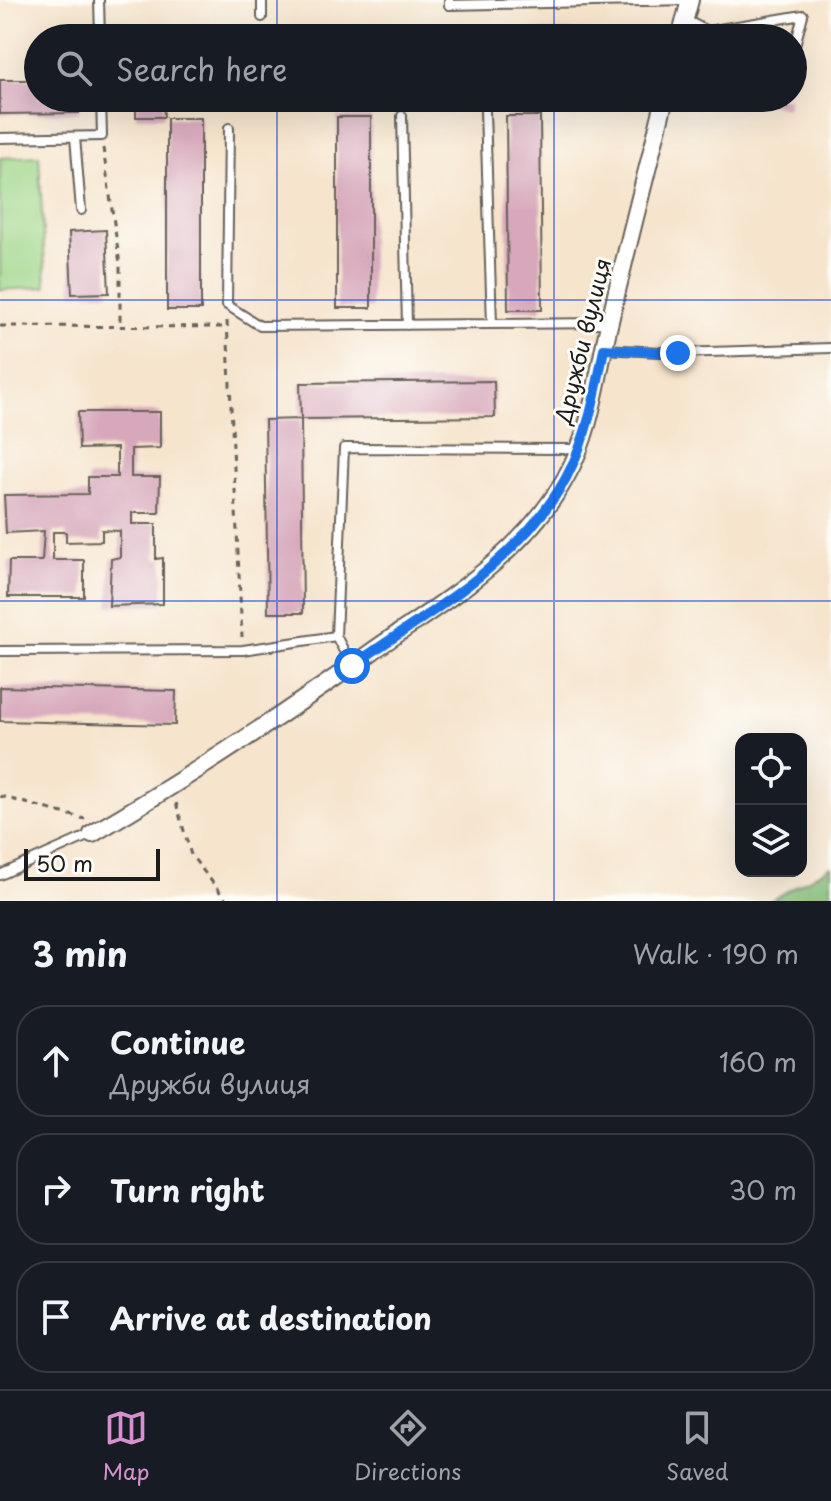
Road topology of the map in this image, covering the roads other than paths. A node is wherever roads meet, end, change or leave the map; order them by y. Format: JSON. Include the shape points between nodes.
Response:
{"nodes":[{"id":1,"x":99,"y":0,"type":"edge"},
{"id":2,"x":262,"y":0,"type":"edge"},
{"id":3,"x":449,"y":0,"type":"edge"},
{"id":4,"x":690,"y":0,"type":"edge"},
{"id":5,"x":528,"y":2,"type":"edge"},
{"id":6,"x":262,"y":17,"type":"dead end"},
{"id":7,"x":685,"y":19,"type":"junction"},
{"id":8,"x":100,"y":24,"type":"edge"},
{"id":9,"x":684,"y":24,"type":"edge"},
{"id":10,"x":694,"y":24,"type":"edge"},
{"id":11,"x":749,"y":24,"type":"edge"},
{"id":12,"x":801,"y":24,"type":"edge"},
{"id":13,"x":101,"y":112,"type":"edge"},
{"id":14,"x":485,"y":112,"type":"edge"},
{"id":15,"x":662,"y":112,"type":"edge"},
{"id":16,"x":402,"y":116,"type":"dead end"},
{"id":17,"x":229,"y":128,"type":"dead end"},
{"id":18,"x":75,"y":137,"type":"junction"},
{"id":19,"x":0,"y":138,"type":"edge"},
{"id":20,"x":81,"y":210,"type":"dead end"},
{"id":21,"x":609,"y":323,"type":"junction"},
{"id":22,"x":492,"y":324,"type":"junction"},
{"id":23,"x":407,"y":325,"type":"junction"},
{"id":24,"x":831,"y":348,"type":"edge"},
{"id":25,"x":604,"y":349,"type":"junction"},
{"id":26,"x":578,"y":449,"type":"junction"},
{"id":27,"x":336,"y":636,"type":"junction"},
{"id":28,"x":0,"y":651,"type":"edge"},
{"id":29,"x":352,"y":666,"type":"junction"},
{"id":30,"x":99,"y":830,"type":"joint"},
{"id":31,"x":0,"y":875,"type":"edge"}],
"edges":[{"from":1,"to":8,"type":"lane"},
{"from":2,"to":6,"type":"lane"},
{"from":3,"to":5,"type":"lane","via":[[449,5]]},
{"from":4,"to":5,"type":"lane"},
{"from":4,"to":7,"type":"street"},
{"from":7,"to":9,"type":"street"},
{"from":7,"to":10,"type":"lane"},
{"from":11,"to":12,"type":"lane","via":[[803,15]]},
{"from":13,"to":18,"type":"lane","via":[[102,136]]},
{"from":14,"to":22,"type":"lane"},
{"from":15,"to":21,"type":"street","name":"Дружби вулиця"},
{"from":16,"to":23,"type":"lane"},
{"from":17,"to":23,"type":"lane","via":[[227,305],[260,326]]},
{"from":18,"to":19,"type":"lane"},
{"from":18,"to":20,"type":"lane"},
{"from":21,"to":22,"type":"lane"},
{"from":21,"to":25,"type":"street","name":"Дружби вулиця"},
{"from":22,"to":23,"type":"lane"},
{"from":24,"to":25,"type":"lane","via":[[678,353]]},
{"from":25,"to":26,"type":"street","name":"Дружби вулиця"},
{"from":26,"to":27,"type":"lane","via":[[344,448]]},
{"from":26,"to":29,"type":"street","name":"Дружби вулиця","via":[[550,504],[487,571]]},
{"from":27,"to":28,"type":"lane","via":[[243,650]]},
{"from":27,"to":29,"type":"lane"},
{"from":29,"to":30,"type":"street","name":"Дружби вулиця"},
{"from":30,"to":31,"type":"lane"}]}
